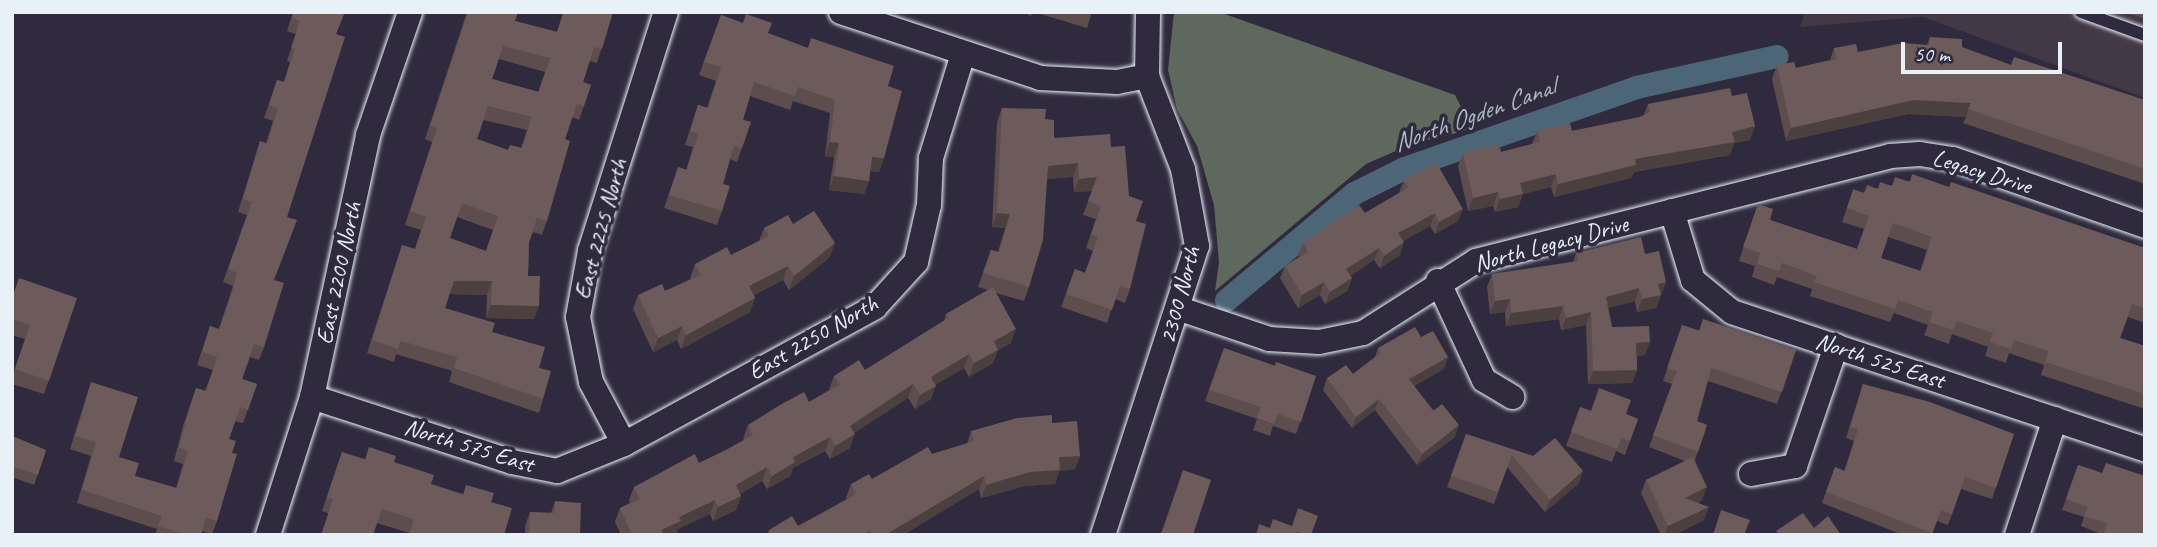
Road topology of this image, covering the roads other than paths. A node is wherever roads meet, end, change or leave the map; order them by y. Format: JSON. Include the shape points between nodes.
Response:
{"nodes":[{"id":1,"x":410,"y":12,"type":"edge"},
{"id":2,"x":666,"y":12,"type":"edge"},
{"id":3,"x":841,"y":12,"type":"edge"},
{"id":4,"x":1149,"y":12,"type":"edge"},
{"id":5,"x":2081,"y":12,"type":"edge"},
{"id":6,"x":2145,"y":35,"type":"edge"},
{"id":7,"x":962,"y":54,"type":"junction"},
{"id":8,"x":1147,"y":76,"type":"junction"},
{"id":9,"x":1735,"y":196,"type":"joint"},
{"id":10,"x":1672,"y":211,"type":"junction"},
{"id":11,"x":2145,"y":226,"type":"edge"},
{"id":12,"x":1438,"y":281,"type":"junction"},
{"id":13,"x":1180,"y":309,"type":"junction"},
{"id":14,"x":1836,"y":346,"type":"junction"},
{"id":15,"x":312,"y":397,"type":"junction"},
{"id":16,"x":1512,"y":397,"type":"dead end"},
{"id":17,"x":2055,"y":419,"type":"junction"},
{"id":18,"x":624,"y":444,"type":"junction"},
{"id":19,"x":2145,"y":449,"type":"edge"},
{"id":20,"x":1751,"y":474,"type":"dead end"},
{"id":21,"x":268,"y":535,"type":"edge"},
{"id":22,"x":1103,"y":535,"type":"edge"},
{"id":23,"x":2017,"y":535,"type":"edge"}],
"edges":[{"from":1,"to":15,"type":"street","name":"East 2200 North","via":[[368,135]]},
{"from":2,"to":18,"type":"street","name":"East 2225 North","via":[[590,251],[578,317],[591,382]]},
{"from":3,"to":7,"type":"street"},
{"from":4,"to":8,"type":"street","name":"2300 North"},
{"from":5,"to":6,"type":"lane"},
{"from":7,"to":8,"type":"street","via":[[1041,78],[1117,82]]},
{"from":7,"to":18,"type":"street","name":"East 2250 North","via":[[931,158],[929,205],[916,261],[875,306]]},
{"from":8,"to":13,"type":"street","name":"2300 North","via":[[1183,169],[1197,246]]},
{"from":9,"to":10,"type":"street","name":"North Legacy Drive"},
{"from":9,"to":11,"type":"street","name":"Legacy Drive","via":[[1890,156],[1920,154],[1953,159]]},
{"from":10,"to":12,"type":"street","name":"North Legacy Drive","via":[[1476,261]]},
{"from":10,"to":14,"type":"street","name":"North 525 East","via":[[1693,280],[1732,312]]},
{"from":12,"to":13,"type":"street","name":"North Legacy Drive","via":[[1363,334],[1319,342],[1269,339]]},
{"from":12,"to":16,"type":"street","via":[[1483,380]]},
{"from":13,"to":22,"type":"street","name":"2300 North"},
{"from":14,"to":17,"type":"street","name":"North 525 East"},
{"from":14,"to":20,"type":"street","via":[[1795,466]]},
{"from":15,"to":18,"type":"street","name":"North 575 East","via":[[512,462],[557,471]]},
{"from":15,"to":21,"type":"street","name":"East 2200 North"},
{"from":17,"to":19,"type":"street","name":"North 525 East"},
{"from":17,"to":23,"type":"street"}]}
